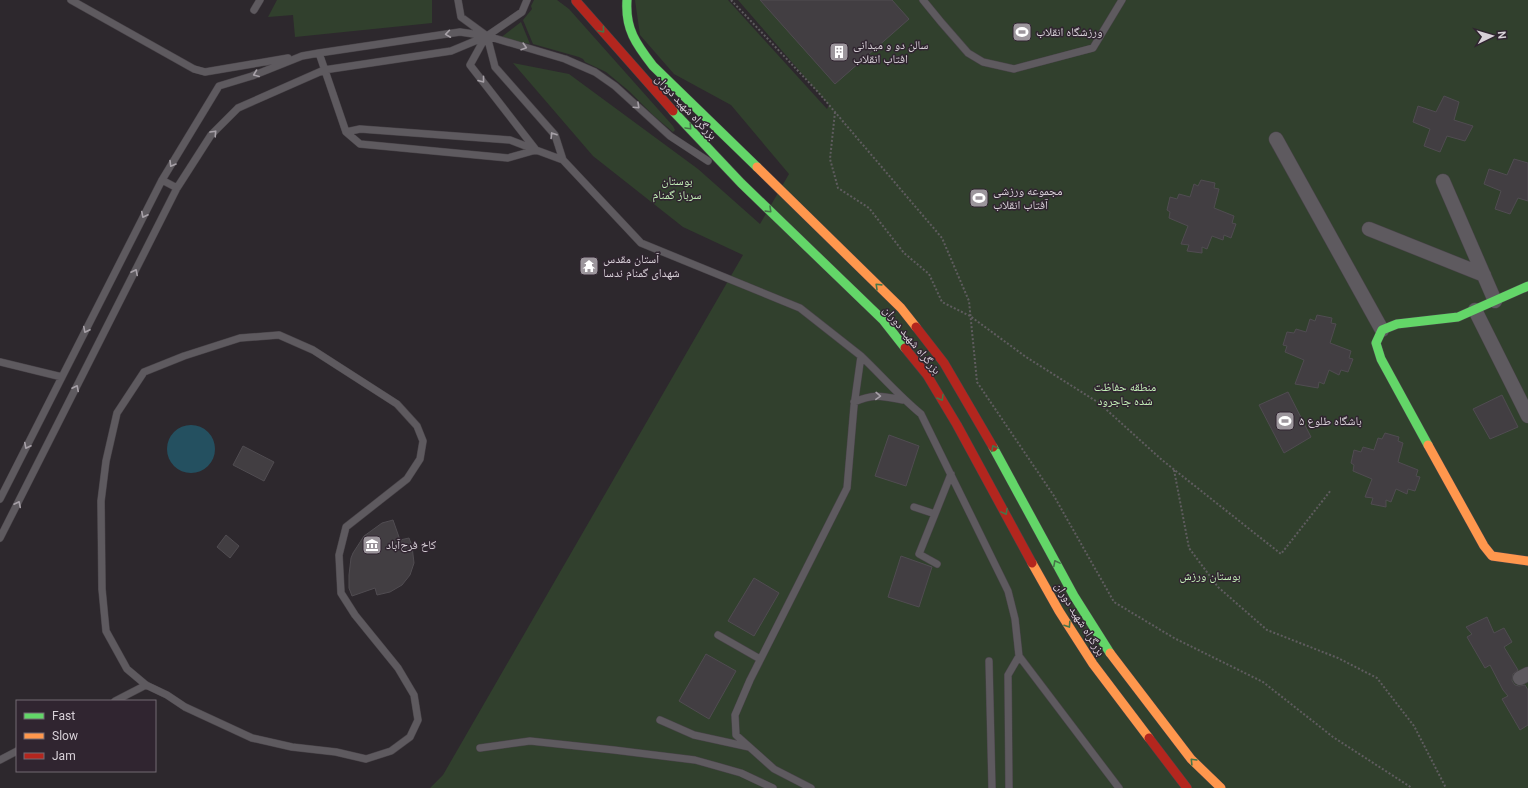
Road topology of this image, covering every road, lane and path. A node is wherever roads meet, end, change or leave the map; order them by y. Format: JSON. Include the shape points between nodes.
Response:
{"nodes":[{"id":1,"x":71,"y":0,"type":"edge"},
{"id":2,"x":260,"y":0,"type":"edge"},
{"id":3,"x":458,"y":0,"type":"edge"},
{"id":4,"x":527,"y":0,"type":"edge"},
{"id":5,"x":627,"y":0,"type":"edge"},
{"id":6,"x":731,"y":0,"type":"edge"},
{"id":7,"x":923,"y":0,"type":"edge"},
{"id":8,"x":1122,"y":0,"type":"edge"},
{"id":9,"x":575,"y":1,"type":"edge"},
{"id":10,"x":590,"y":1,"type":"edge"},
{"id":11,"x":254,"y":10,"type":"dead end"},
{"id":12,"x":486,"y":36,"type":"junction"},
{"id":13,"x":319,"y":53,"type":"junction"},
{"id":14,"x":302,"y":56,"type":"junction"},
{"id":15,"x":324,"y":70,"type":"junction"},
{"id":16,"x":835,"y":112,"type":"junction"},
{"id":17,"x":346,"y":132,"type":"junction"},
{"id":18,"x":1276,"y":139,"type":"dead end"},
{"id":19,"x":536,"y":150,"type":"junction"},
{"id":20,"x":563,"y":160,"type":"junction"},
{"id":21,"x":162,"y":180,"type":"junction"},
{"id":22,"x":1443,"y":181,"type":"dead end"},
{"id":23,"x":742,"y":183,"type":"junction"},
{"id":24,"x":177,"y":188,"type":"junction"},
{"id":25,"x":1369,"y":229,"type":"dead end"},
{"id":26,"x":1484,"y":275,"type":"junction"},
{"id":27,"x":1528,"y":286,"type":"edge"},
{"id":28,"x":1496,"y":301,"type":"junction"},
{"id":29,"x":1475,"y":310,"type":"junction"},
{"id":30,"x":970,"y":316,"type":"junction"},
{"id":31,"x":1382,"y":330,"type":"junction"},
{"id":32,"x":861,"y":356,"type":"junction"},
{"id":33,"x":0,"y":362,"type":"edge"},
{"id":34,"x":62,"y":377,"type":"junction"},
{"id":35,"x":904,"y":400,"type":"junction"},
{"id":36,"x":854,"y":402,"type":"junction"},
{"id":37,"x":1528,"y":416,"type":"edge"},
{"id":38,"x":1174,"y":469,"type":"junction"},
{"id":39,"x":951,"y":474,"type":"junction"},
{"id":40,"x":1331,"y":490,"type":"dead end"},
{"id":41,"x":0,"y":499,"type":"edge"},
{"id":42,"x":914,"y":507,"type":"dead end"},
{"id":43,"x":935,"y":514,"type":"junction"},
{"id":44,"x":0,"y":538,"type":"edge"},
{"id":45,"x":1528,"y":562,"type":"edge"},
{"id":46,"x":937,"y":564,"type":"dead end"},
{"id":47,"x":718,"y":635,"type":"dead end"},
{"id":48,"x":1019,"y":656,"type":"junction"},
{"id":49,"x":760,"y":659,"type":"junction"},
{"id":50,"x":990,"y":661,"type":"dead end"},
{"id":51,"x":146,"y":685,"type":"junction"},
{"id":52,"x":117,"y":700,"type":"edge"},
{"id":53,"x":660,"y":720,"type":"dead end"},
{"id":54,"x":750,"y":747,"type":"junction"},
{"id":55,"x":480,"y":748,"type":"dead end"},
{"id":56,"x":16,"y":752,"type":"edge"},
{"id":57,"x":0,"y":760,"type":"edge"},
{"id":58,"x":773,"y":788,"type":"edge"},
{"id":59,"x":811,"y":788,"type":"edge"},
{"id":60,"x":992,"y":788,"type":"edge"},
{"id":61,"x":1009,"y":788,"type":"edge"},
{"id":62,"x":1120,"y":788,"type":"edge"},
{"id":63,"x":1187,"y":788,"type":"edge"},
{"id":64,"x":1221,"y":788,"type":"edge"},
{"id":65,"x":1412,"y":788,"type":"edge"},
{"id":66,"x":1446,"y":788,"type":"edge"}],
"edges":[{"from":1,"to":14,"type":"lane","via":[[194,69],[205,72]]},
{"from":2,"to":11,"type":"lane"},
{"from":3,"to":12,"type":"lane","via":[[461,17]]},
{"from":4,"to":12,"type":"lane","via":[[522,12]]},
{"from":64,"to":5,"type":"main road","name":"بزرگراه شهید دوران","one_way":true,"via":[[1191,759],[1111,655],[1074,596],[976,416],[944,363],[901,308],[653,66],[638,48],[630,30]]},
{"from":6,"to":16,"type":"path"},
{"from":7,"to":8,"type":"lane","via":[[968,53],[983,62],[1014,69],[1093,48]]},
{"from":9,"to":10,"type":"main road"},
{"from":9,"to":23,"type":"main road","name":"بزرگراه شهید دوران","one_way":true,"via":[[648,84]]},
{"from":12,"to":13,"type":"lane","one_way":true,"via":[[460,32]]},
{"from":12,"to":15,"type":"lane","via":[[451,51]]},
{"from":12,"to":19,"type":"lane","one_way":true,"via":[[470,65]]},
{"from":20,"to":12,"type":"lane","one_way":true,"via":[[555,135],[495,67]]},
{"from":12,"to":23,"type":"lane","one_way":true,"via":[[565,59],[595,72],[670,136]]},
{"from":13,"to":14,"type":"lane"},
{"from":13,"to":15,"type":"lane"},
{"from":14,"to":21,"type":"lane","one_way":true,"via":[[219,86]]},
{"from":15,"to":17,"type":"lane"},
{"from":24,"to":15,"type":"lane","one_way":true,"via":[[211,135],[238,108]]},
{"from":16,"to":30,"type":"path","via":[[942,238],[968,301]]},
{"from":16,"to":30,"type":"path","via":[[830,159],[838,188],[869,208],[904,253],[929,274],[942,302]]},
{"from":17,"to":19,"type":"lane","via":[[360,128],[510,140]]},
{"from":17,"to":19,"type":"lane","via":[[360,144],[418,150],[508,158]]},
{"from":18,"to":31,"type":"street"},
{"from":19,"to":20,"type":"lane"},
{"from":20,"to":32,"type":"lane","via":[[641,243],[800,308]]},
{"from":21,"to":24,"type":"lane"},
{"from":21,"to":34,"type":"lane","one_way":true},
{"from":22,"to":26,"type":"street"},
{"from":23,"to":63,"type":"main road","name":"بزرگراه شهید دوران","one_way":true,"via":[[883,320],[928,375],[1059,611],[1093,664]]},
{"from":44,"to":24,"type":"lane","one_way":true},
{"from":25,"to":26,"type":"street"},
{"from":26,"to":28,"type":"street"},
{"from":27,"to":28,"type":"main road"},
{"from":28,"to":29,"type":"main road"},
{"from":29,"to":31,"type":"main road","via":[[1458,317],[1397,324]]},
{"from":29,"to":37,"type":"street"},
{"from":30,"to":38,"type":"path","via":[[1026,357],[1099,403]]},
{"from":30,"to":65,"type":"path","via":[[977,382],[1054,496],[1114,602],[1174,638],[1263,682],[1333,737]]},
{"from":31,"to":45,"type":"main road","via":[[1376,343],[1381,359],[1484,546],[1492,556]]},
{"from":32,"to":35,"type":"lane"},
{"from":32,"to":36,"type":"lane"},
{"from":33,"to":34,"type":"lane"},
{"from":34,"to":41,"type":"lane","one_way":true},
{"from":36,"to":35,"type":"lane","one_way":true,"via":[[868,396]]},
{"from":35,"to":39,"type":"lane","via":[[920,414]]},
{"from":36,"to":49,"type":"lane","via":[[848,488]]},
{"from":38,"to":40,"type":"path","via":[[1281,554]]},
{"from":38,"to":66,"type":"path","via":[[1189,548],[1218,587],[1267,630],[1338,658],[1377,678],[1414,726]]},
{"from":39,"to":43,"type":"lane"},
{"from":39,"to":48,"type":"lane","via":[[1008,591],[1015,619]]},
{"from":42,"to":43,"type":"lane"},
{"from":43,"to":46,"type":"lane","via":[[919,554]]},
{"from":47,"to":49,"type":"lane"},
{"from":48,"to":61,"type":"lane","via":[[1008,675]]},
{"from":48,"to":62,"type":"lane"},
{"from":49,"to":54,"type":"lane","via":[[736,715],[736,735]]},
{"from":50,"to":60,"type":"lane"},
{"from":51,"to":51,"type":"lane","via":[[126,669],[106,631],[102,589],[102,501],[106,461],[117,413],[144,372],[240,338],[279,335],[313,350],[397,404],[417,426],[423,441],[420,459],[407,480],[346,527],[340,555],[342,593],[355,615],[398,668],[414,695],[418,720],[410,737],[391,751],[366,759],[336,752],[292,747],[252,738],[221,725]]},
{"from":51,"to":52,"type":"lane"},
{"from":53,"to":54,"type":"lane","via":[[694,735]]},
{"from":54,"to":59,"type":"lane","via":[[774,769]]},
{"from":55,"to":58,"type":"lane","via":[[530,742],[695,760],[741,773]]},
{"from":56,"to":57,"type":"lane"}]}
